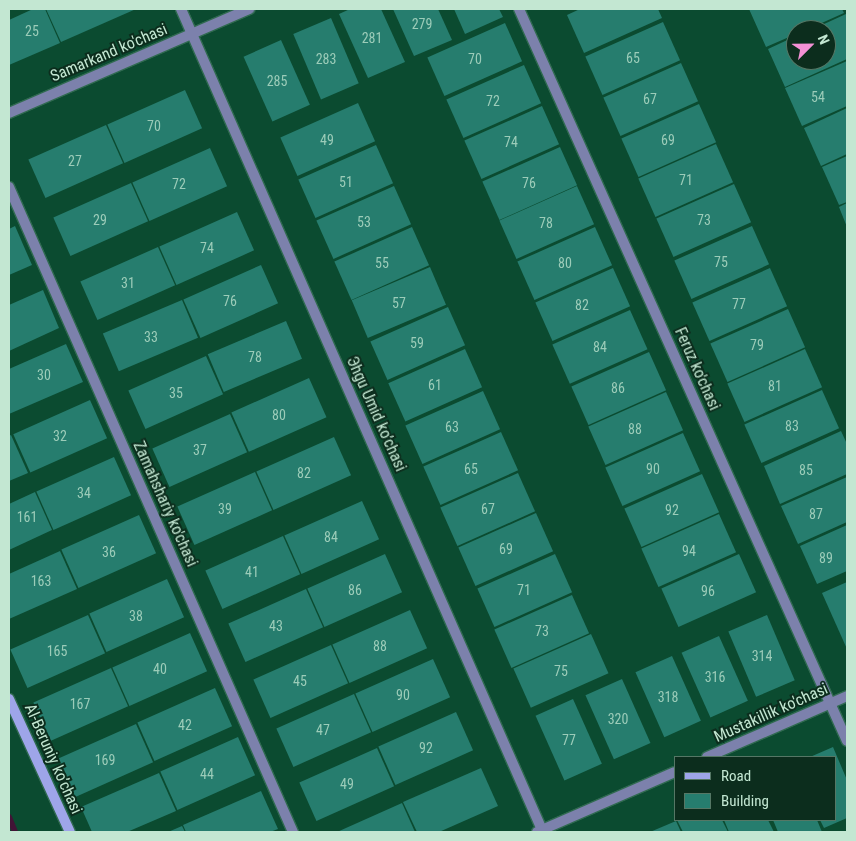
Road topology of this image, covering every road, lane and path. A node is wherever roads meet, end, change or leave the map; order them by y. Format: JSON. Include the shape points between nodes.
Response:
{"nodes":[{"id":1,"x":180,"y":9,"type":"edge"},
{"id":2,"x":249,"y":9,"type":"edge"},
{"id":3,"x":519,"y":9,"type":"edge"},
{"id":4,"x":192,"y":34,"type":"junction"},
{"id":5,"x":9,"y":113,"type":"edge"},
{"id":6,"x":9,"y":187,"type":"edge"},
{"id":7,"x":847,"y":696,"type":"edge"},
{"id":8,"x":9,"y":699,"type":"edge"},
{"id":9,"x":830,"y":703,"type":"junction"},
{"id":10,"x":847,"y":741,"type":"edge"},
{"id":11,"x":709,"y":756,"type":"edge"},
{"id":12,"x":674,"y":772,"type":"edge"},
{"id":13,"x":540,"y":831,"type":"edge"},
{"id":14,"x":70,"y":832,"type":"edge"},
{"id":15,"x":293,"y":832,"type":"edge"}],
"edges":[{"from":1,"to":4,"type":"street","name":"Эhgu Umid ko’chasi"},
{"from":2,"to":4,"type":"street","name":"Samarkand ko'chasi"},
{"from":3,"to":9,"type":"street","name":"Feruz ko'chasi"},
{"from":4,"to":5,"type":"street","name":"Samarkand ko'chasi"},
{"from":4,"to":13,"type":"street","name":"Эhgu Umid ko’chasi"},
{"from":6,"to":15,"type":"street","name":"Zamahshariy ko'chasi"},
{"from":7,"to":9,"type":"street","name":"Mustakillik ko'chasi"},
{"from":8,"to":14,"type":"main road","name":"Al-Beruniy ko’chasi"},
{"from":9,"to":10,"type":"street","name":"Feruz ko'chasi"},
{"from":9,"to":11,"type":"street","name":"Mustakillik ko'chasi"},
{"from":12,"to":13,"type":"street"}]}
